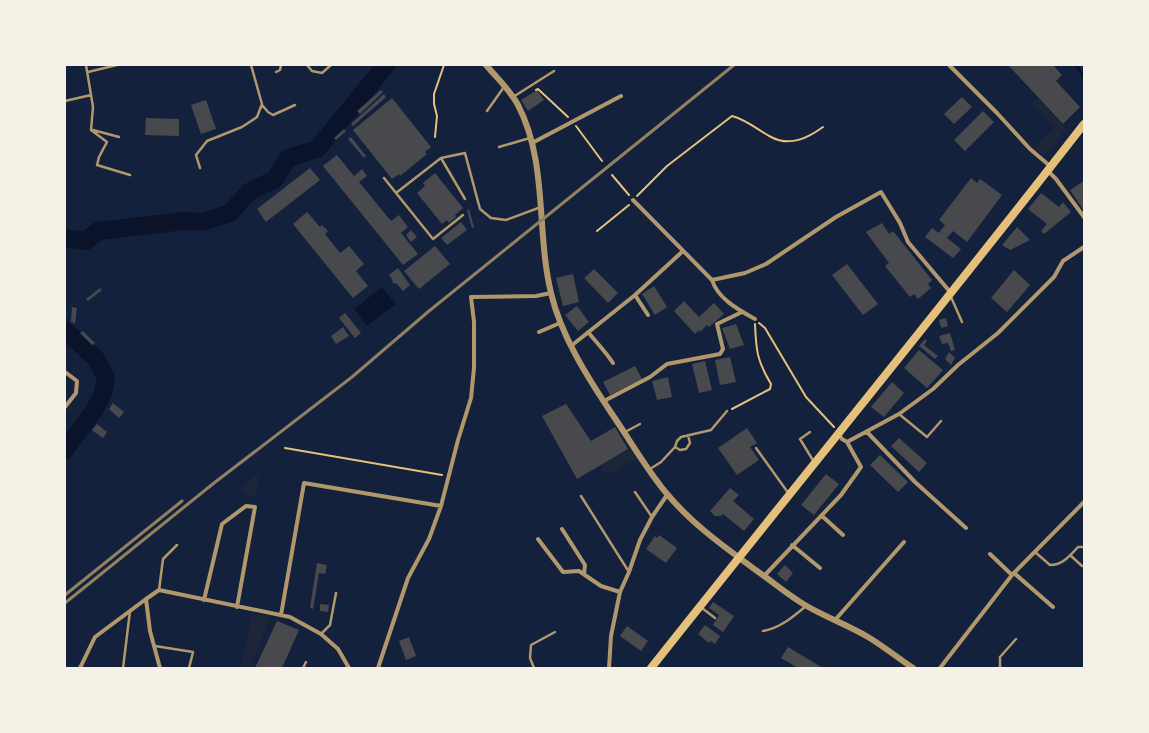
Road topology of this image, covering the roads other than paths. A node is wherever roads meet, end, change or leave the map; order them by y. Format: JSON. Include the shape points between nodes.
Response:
{"nodes":[{"id":1,"x":86,"y":65,"type":"edge"},
{"id":2,"x":117,"y":65,"type":"edge"},
{"id":3,"x":251,"y":65,"type":"edge"},
{"id":4,"x":281,"y":65,"type":"edge"},
{"id":5,"x":307,"y":65,"type":"edge"},
{"id":6,"x":331,"y":65,"type":"edge"},
{"id":7,"x":486,"y":65,"type":"edge"},
{"id":8,"x":948,"y":65,"type":"edge"},
{"id":9,"x":554,"y":71,"type":"dead end"},
{"id":10,"x":88,"y":72,"type":"junction"},
{"id":11,"x":276,"y":72,"type":"dead end"},
{"id":12,"x":504,"y":86,"type":"junction"},
{"id":13,"x":91,"y":96,"type":"junction"},
{"id":14,"x":621,"y":96,"type":"dead end"},
{"id":15,"x":513,"y":98,"type":"junction"},
{"id":16,"x":65,"y":101,"type":"edge"},
{"id":17,"x":262,"y":104,"type":"junction"},
{"id":18,"x":295,"y":105,"type":"dead end"},
{"id":19,"x":487,"y":111,"type":"dead end"},
{"id":20,"x":1084,"y":124,"type":"edge"},
{"id":21,"x":91,"y":130,"type":"junction"},
{"id":22,"x":119,"y":136,"type":"dead end"},
{"id":23,"x":532,"y":140,"type":"junction"},
{"id":24,"x":499,"y":147,"type":"dead end"},
{"id":25,"x":441,"y":158,"type":"junction"},
{"id":26,"x":200,"y":168,"type":"dead end"},
{"id":27,"x":1049,"y":168,"type":"junction"},
{"id":28,"x":130,"y":175,"type":"dead end"},
{"id":29,"x":384,"y":178,"type":"dead end"},
{"id":30,"x":396,"y":193,"type":"junction"},
{"id":31,"x":465,"y":199,"type":"dead end"},
{"id":32,"x":633,"y":200,"type":"road end"},
{"id":33,"x":541,"y":207,"type":"junction"},
{"id":34,"x":463,"y":215,"type":"dead end"},
{"id":35,"x":1084,"y":217,"type":"edge"},
{"id":36,"x":1084,"y":247,"type":"edge"},
{"id":37,"x":683,"y":251,"type":"junction"},
{"id":38,"x":712,"y":280,"type":"junction"},
{"id":39,"x":551,"y":293,"type":"junction"},
{"id":40,"x":950,"y":294,"type":"junction"},
{"id":41,"x":635,"y":295,"type":"junction"},
{"id":42,"x":742,"y":312,"type":"junction"},
{"id":43,"x":648,"y":315,"type":"dead end"},
{"id":44,"x":755,"y":319,"type":"road end"},
{"id":45,"x":962,"y":322,"type":"dead end"},
{"id":46,"x":560,"y":323,"type":"junction"},
{"id":47,"x":539,"y":332,"type":"dead end"},
{"id":48,"x":588,"y":332,"type":"junction"},
{"id":49,"x":571,"y":346,"type":"junction"},
{"id":50,"x":613,"y":363,"type":"dead end"},
{"id":51,"x":65,"y":372,"type":"edge"},
{"id":52,"x":604,"y":401,"type":"junction"},
{"id":53,"x":65,"y":407,"type":"edge"},
{"id":54,"x":727,"y":411,"type":"road end"},
{"id":55,"x":899,"y":414,"type":"junction"},
{"id":56,"x":941,"y":421,"type":"dead end"},
{"id":57,"x":640,"y":424,"type":"dead end"},
{"id":58,"x":625,"y":432,"type":"junction"},
{"id":59,"x":810,"y":432,"type":"dead end"},
{"id":60,"x":867,"y":432,"type":"junction"},
{"id":61,"x":838,"y":433,"type":"junction"},
{"id":62,"x":688,"y":435,"type":"junction"},
{"id":63,"x":847,"y":442,"type":"junction"},
{"id":64,"x":675,"y":447,"type":"junction"},
{"id":65,"x":756,"y":448,"type":"dead end"},
{"id":66,"x":815,"y":463,"type":"junction"},
{"id":67,"x":650,"y":470,"type":"junction"},
{"id":68,"x":635,"y":492,"type":"dead end"},
{"id":69,"x":667,"y":495,"type":"junction"},
{"id":70,"x":789,"y":495,"type":"junction"},
{"id":71,"x":581,"y":496,"type":"dead end"},
{"id":72,"x":1084,"y":502,"type":"edge"},
{"id":73,"x":441,"y":506,"type":"junction"},
{"id":74,"x":822,"y":516,"type":"junction"},
{"id":75,"x":652,"y":517,"type":"junction"},
{"id":76,"x":966,"y":528,"type":"dead end"},
{"id":77,"x":562,"y":529,"type":"dead end"},
{"id":78,"x":843,"y":536,"type":"dead end"},
{"id":79,"x":538,"y":539,"type":"dead end"},
{"id":80,"x":904,"y":542,"type":"dead end"},
{"id":81,"x":177,"y":545,"type":"dead end"},
{"id":82,"x":792,"y":545,"type":"junction"},
{"id":83,"x":1084,"y":547,"type":"edge"},
{"id":84,"x":1035,"y":551,"type":"junction"},
{"id":85,"x":990,"y":554,"type":"dead end"},
{"id":86,"x":1070,"y":555,"type":"junction"},
{"id":87,"x":738,"y":557,"type":"junction"},
{"id":88,"x":1084,"y":566,"type":"edge"},
{"id":89,"x":820,"y":568,"type":"dead end"},
{"id":90,"x":629,"y":572,"type":"junction"},
{"id":91,"x":584,"y":574,"type":"junction"},
{"id":92,"x":1013,"y":574,"type":"junction"},
{"id":93,"x":764,"y":576,"type":"junction"},
{"id":94,"x":159,"y":590,"type":"junction"},
{"id":95,"x":620,"y":592,"type":"junction"},
{"id":96,"x":336,"y":593,"type":"dead end"},
{"id":97,"x":146,"y":600,"type":"junction"},
{"id":98,"x":204,"y":600,"type":"junction"},
{"id":99,"x":700,"y":606,"type":"junction"},
{"id":100,"x":806,"y":606,"type":"junction"},
{"id":101,"x":237,"y":607,"type":"junction"},
{"id":102,"x":1054,"y":607,"type":"dead end"},
{"id":103,"x":130,"y":611,"type":"junction"},
{"id":104,"x":281,"y":615,"type":"junction"},
{"id":105,"x":715,"y":618,"type":"dead end"},
{"id":106,"x":835,"y":620,"type":"junction"},
{"id":107,"x":764,"y":631,"type":"dead end"},
{"id":108,"x":555,"y":632,"type":"dead end"},
{"id":109,"x":321,"y":634,"type":"junction"},
{"id":110,"x":1016,"y":639,"type":"dead end"},
{"id":111,"x":155,"y":646,"type":"junction"},
{"id":112,"x":306,"y":662,"type":"dead end"},
{"id":113,"x":80,"y":668,"type":"edge"},
{"id":114,"x":123,"y":668,"type":"edge"},
{"id":115,"x":160,"y":668,"type":"edge"},
{"id":116,"x":190,"y":668,"type":"edge"},
{"id":117,"x":303,"y":668,"type":"edge"},
{"id":118,"x":349,"y":668,"type":"edge"},
{"id":119,"x":378,"y":668,"type":"edge"},
{"id":120,"x":534,"y":668,"type":"edge"},
{"id":121,"x":609,"y":668,"type":"edge"},
{"id":122,"x":651,"y":668,"type":"edge"},
{"id":123,"x":913,"y":668,"type":"edge"},
{"id":124,"x":940,"y":668,"type":"edge"},
{"id":125,"x":1000,"y":668,"type":"edge"}],
"edges":[{"from":1,"to":10,"type":"lane"},
{"from":2,"to":10,"type":"lane"},
{"from":3,"to":17,"type":"lane"},
{"from":4,"to":11,"type":"lane","via":[[280,70]]},
{"from":5,"to":6,"type":"lane","via":[[312,71],[322,73]]},
{"from":7,"to":12,"type":"street"},
{"from":8,"to":27,"type":"street"},
{"from":9,"to":15,"type":"lane"},
{"from":10,"to":13,"type":"lane"},
{"from":12,"to":15,"type":"street"},
{"from":12,"to":19,"type":"lane"},
{"from":13,"to":16,"type":"lane"},
{"from":13,"to":21,"type":"lane"},
{"from":14,"to":23,"type":"street"},
{"from":15,"to":23,"type":"street"},
{"from":17,"to":18,"type":"lane","via":[[273,115]]},
{"from":17,"to":26,"type":"lane","via":[[257,117],[242,127],[207,141],[196,155]]},
{"from":20,"to":27,"type":"main road"},
{"from":21,"to":22,"type":"lane"},
{"from":21,"to":28,"type":"lane","via":[[108,142],[97,164]]},
{"from":23,"to":24,"type":"lane"},
{"from":23,"to":33,"type":"street"},
{"from":25,"to":30,"type":"lane"},
{"from":25,"to":31,"type":"lane"},
{"from":25,"to":33,"type":"lane","via":[[466,153],[480,209],[490,218],[506,220]]},
{"from":27,"to":35,"type":"street"},
{"from":27,"to":40,"type":"main road"},
{"from":29,"to":30,"type":"lane"},
{"from":30,"to":34,"type":"lane","via":[[433,239]]},
{"from":32,"to":37,"type":"street"},
{"from":33,"to":39,"type":"street","via":[[543,248]]},
{"from":36,"to":55,"type":"street","via":[[1063,261],[1054,277],[998,333],[933,389]]},
{"from":37,"to":38,"type":"street"},
{"from":37,"to":41,"type":"street"},
{"from":38,"to":40,"type":"street","via":[[745,273],[766,264],[836,217],[881,192],[908,242]]},
{"from":38,"to":42,"type":"street","via":[[725,300]]},
{"from":39,"to":46,"type":"street"},
{"from":39,"to":73,"type":"street","via":[[536,296],[471,297],[474,322],[471,398]]},
{"from":40,"to":45,"type":"lane"},
{"from":40,"to":61,"type":"main road"},
{"from":41,"to":43,"type":"street"},
{"from":41,"to":48,"type":"street"},
{"from":42,"to":44,"type":"street"},
{"from":42,"to":52,"type":"street","via":[[717,324],[723,349],[720,354],[667,364],[650,377]]},
{"from":46,"to":47,"type":"street"},
{"from":46,"to":49,"type":"street"},
{"from":48,"to":49,"type":"street"},
{"from":48,"to":50,"type":"street"},
{"from":49,"to":52,"type":"street"},
{"from":51,"to":53,"type":"street","via":[[77,381],[76,393]]},
{"from":52,"to":58,"type":"street"},
{"from":54,"to":62,"type":"lane","via":[[711,430]]},
{"from":55,"to":56,"type":"lane","via":[[927,437]]},
{"from":55,"to":60,"type":"street"},
{"from":57,"to":58,"type":"lane"},
{"from":58,"to":67,"type":"street"},
{"from":59,"to":66,"type":"lane","via":[[800,439]]},
{"from":60,"to":63,"type":"street"},
{"from":60,"to":76,"type":"street","via":[[915,482]]},
{"from":61,"to":63,"type":"street"},
{"from":61,"to":66,"type":"main road"},
{"from":62,"to":64,"type":"lane","via":[[681,437]]},
{"from":62,"to":64,"type":"lane","via":[[690,443],[686,449],[680,450]]},
{"from":63,"to":74,"type":"street","via":[[861,467],[841,496]]},
{"from":64,"to":67,"type":"lane"},
{"from":65,"to":70,"type":"lane"},
{"from":66,"to":70,"type":"main road"},
{"from":67,"to":69,"type":"street"},
{"from":68,"to":75,"type":"lane"},
{"from":69,"to":75,"type":"street"},
{"from":69,"to":87,"type":"street","via":[[693,521]]},
{"from":70,"to":87,"type":"main road"},
{"from":71,"to":90,"type":"lane"},
{"from":72,"to":84,"type":"street"},
{"from":73,"to":104,"type":"street","via":[[304,483]]},
{"from":73,"to":119,"type":"street","via":[[429,539],[408,578]]},
{"from":74,"to":78,"type":"street"},
{"from":74,"to":82,"type":"street"},
{"from":75,"to":90,"type":"street","via":[[640,540]]},
{"from":77,"to":91,"type":"street","via":[[585,564]]},
{"from":79,"to":91,"type":"street","via":[[563,572],[579,571]]},
{"from":80,"to":106,"type":"street"},
{"from":81,"to":94,"type":"lane","via":[[164,559]]},
{"from":82,"to":89,"type":"street"},
{"from":82,"to":93,"type":"street"},
{"from":83,"to":86,"type":"lane","via":[[1078,547]]},
{"from":84,"to":86,"type":"lane","via":[[1050,565],[1057,565]]},
{"from":84,"to":92,"type":"street"},
{"from":85,"to":92,"type":"street"},
{"from":86,"to":88,"type":"lane"},
{"from":87,"to":93,"type":"street"},
{"from":87,"to":99,"type":"main road"},
{"from":90,"to":95,"type":"street"},
{"from":91,"to":95,"type":"street","via":[[601,586]]},
{"from":92,"to":102,"type":"street"},
{"from":92,"to":124,"type":"street"},
{"from":93,"to":100,"type":"street"},
{"from":94,"to":97,"type":"street"},
{"from":94,"to":98,"type":"street"},
{"from":95,"to":121,"type":"street","via":[[611,636]]},
{"from":96,"to":109,"type":"lane","via":[[330,625]]},
{"from":97,"to":103,"type":"street"},
{"from":97,"to":111,"type":"street","via":[[150,631]]},
{"from":98,"to":101,"type":"street"},
{"from":98,"to":101,"type":"street","via":[[222,524],[246,506],[254,507]]},
{"from":99,"to":105,"type":"lane"},
{"from":99,"to":122,"type":"main road"},
{"from":100,"to":106,"type":"street"},
{"from":100,"to":107,"type":"lane","via":[[774,629]]},
{"from":101,"to":104,"type":"street"},
{"from":103,"to":113,"type":"street","via":[[95,637]]},
{"from":103,"to":114,"type":"lane"},
{"from":104,"to":109,"type":"street","via":[[290,617]]},
{"from":106,"to":123,"type":"street","via":[[868,637]]},
{"from":108,"to":120,"type":"lane","via":[[531,645],[530,658]]},
{"from":109,"to":118,"type":"street","via":[[338,649]]},
{"from":110,"to":125,"type":"lane","via":[[1000,658]]},
{"from":111,"to":115,"type":"street"},
{"from":111,"to":116,"type":"lane","via":[[193,652]]},
{"from":112,"to":117,"type":"lane"}]}
